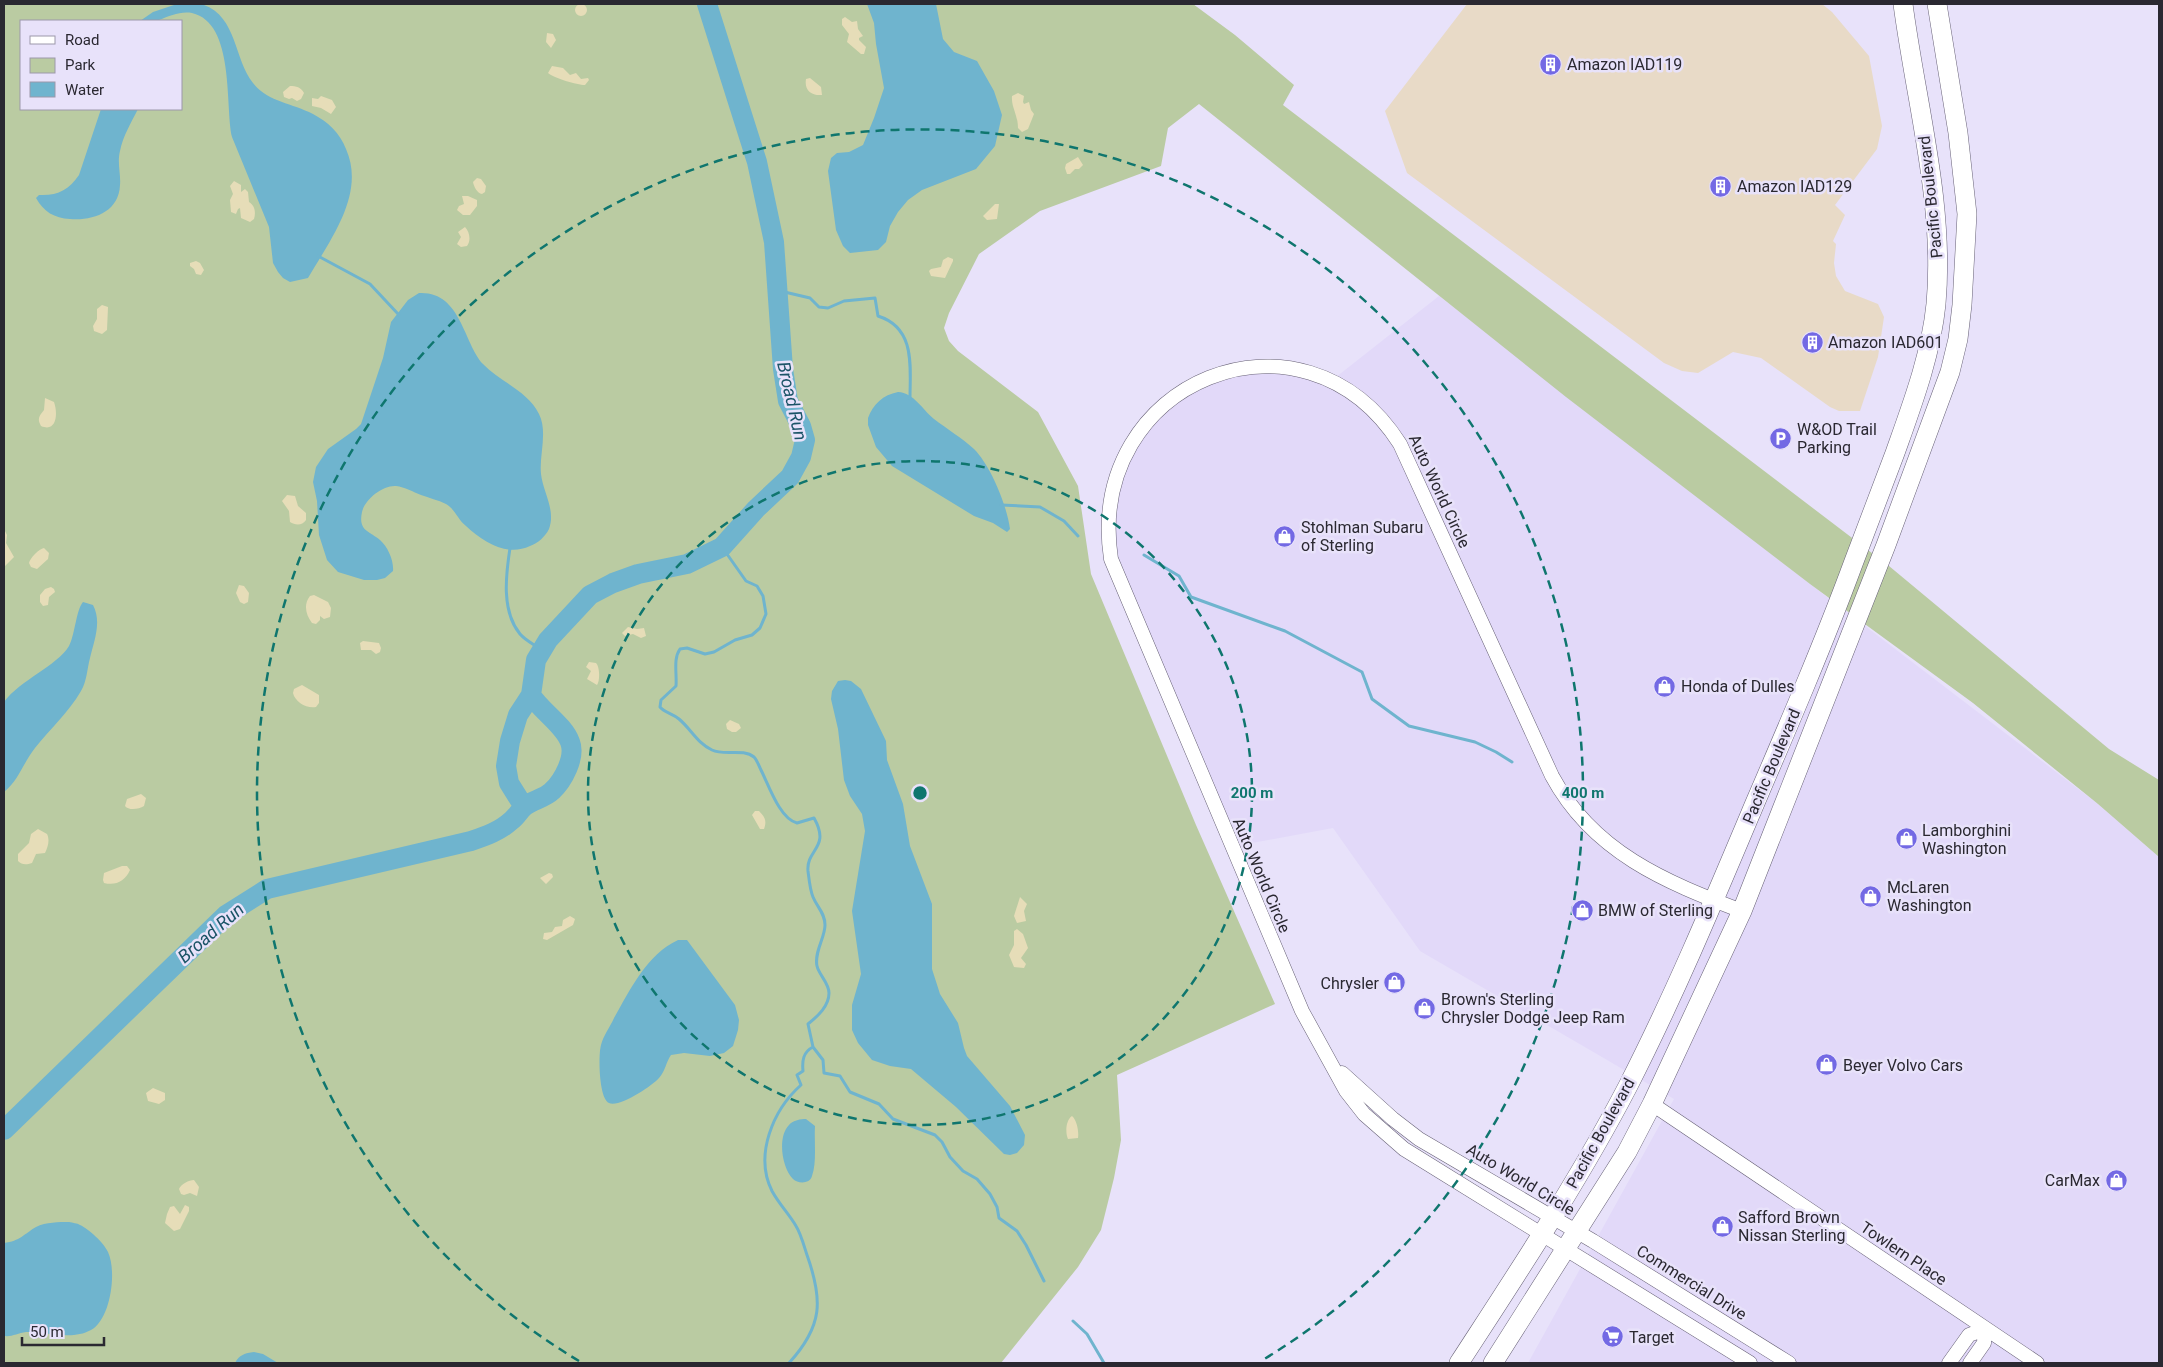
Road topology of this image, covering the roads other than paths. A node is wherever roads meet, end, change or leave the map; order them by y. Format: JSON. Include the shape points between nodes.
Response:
{"nodes":[{"id":1,"x":1903,"y":4,"type":"edge"},
{"id":2,"x":1937,"y":4,"type":"edge"},
{"id":3,"x":1715,"y":901,"type":"junction"},
{"id":4,"x":1742,"y":911,"type":"junction"},
{"id":5,"x":1330,"y":1062,"type":"junction"},
{"id":6,"x":1652,"y":1104,"type":"junction"},
{"id":7,"x":1552,"y":1219,"type":"junction"},
{"id":8,"x":1576,"y":1232,"type":"junction"},
{"id":9,"x":1542,"y":1236,"type":"junction"},
{"id":10,"x":1565,"y":1250,"type":"junction"},
{"id":11,"x":1985,"y":1329,"type":"junction"},
{"id":12,"x":1459,"y":1363,"type":"edge"},
{"id":13,"x":1493,"y":1363,"type":"edge"},
{"id":14,"x":1750,"y":1363,"type":"edge"},
{"id":15,"x":1789,"y":1363,"type":"edge"},
{"id":16,"x":1950,"y":1363,"type":"edge"},
{"id":17,"x":1970,"y":1363,"type":"edge"},
{"id":18,"x":2037,"y":1363,"type":"edge"}],
"edges":[{"from":1,"to":3,"type":"main road","name":"Pacific Boulevard","via":[[1936,224],[1936,308],[1921,377],[1866,530],[1835,613]]},
{"from":2,"to":4,"type":"main road","name":"Pacific Boulevard","via":[[1958,133],[1967,214],[1958,339],[1950,372],[1886,545]]},
{"from":3,"to":4,"type":"street","name":"Auto World Circle"},
{"from":3,"to":5,"type":"street","name":"Auto World Circle","via":[[1637,864],[1600,838],[1572,809],[1552,776],[1409,462],[1391,429],[1378,414],[1348,390],[1296,370],[1255,367],[1204,380],[1186,388],[1157,410],[1127,449],[1114,481],[1109,505],[1111,559],[1278,958],[1302,1012]]},
{"from":3,"to":7,"type":"main road","name":"Pacific Boulevard","via":[[1628,1085]]},
{"from":4,"to":6,"type":"main road","name":"Pacific Boulevard"},
{"from":5,"to":7,"type":"street","name":"Auto World Circle","via":[[1419,1139]]},
{"from":5,"to":9,"type":"street","name":"Auto World Circle","via":[[1364,1114],[1386,1135],[1426,1164]]},
{"from":6,"to":8,"type":"main road","name":"Pacific Boulevard","via":[[1627,1152]]},
{"from":6,"to":11,"type":"street","name":"Towlern Place"},
{"from":7,"to":8,"type":"street","name":"Auto World Circle"},
{"from":7,"to":9,"type":"main road","name":"Pacific Boulevard"},
{"from":8,"to":10,"type":"main road","name":"Pacific Boulevard"},
{"from":8,"to":15,"type":"street","name":"Commercial Drive"},
{"from":9,"to":10,"type":"street"},
{"from":9,"to":12,"type":"main road","name":"Pacific Boulevard"},
{"from":10,"to":13,"type":"main road","name":"Pacific Boulevard"},
{"from":10,"to":14,"type":"street"},
{"from":11,"to":16,"type":"street","via":[[1969,1335]]},
{"from":11,"to":17,"type":"street","via":[[1984,1343]]},
{"from":11,"to":18,"type":"street","name":"Towlern Place"}]}
